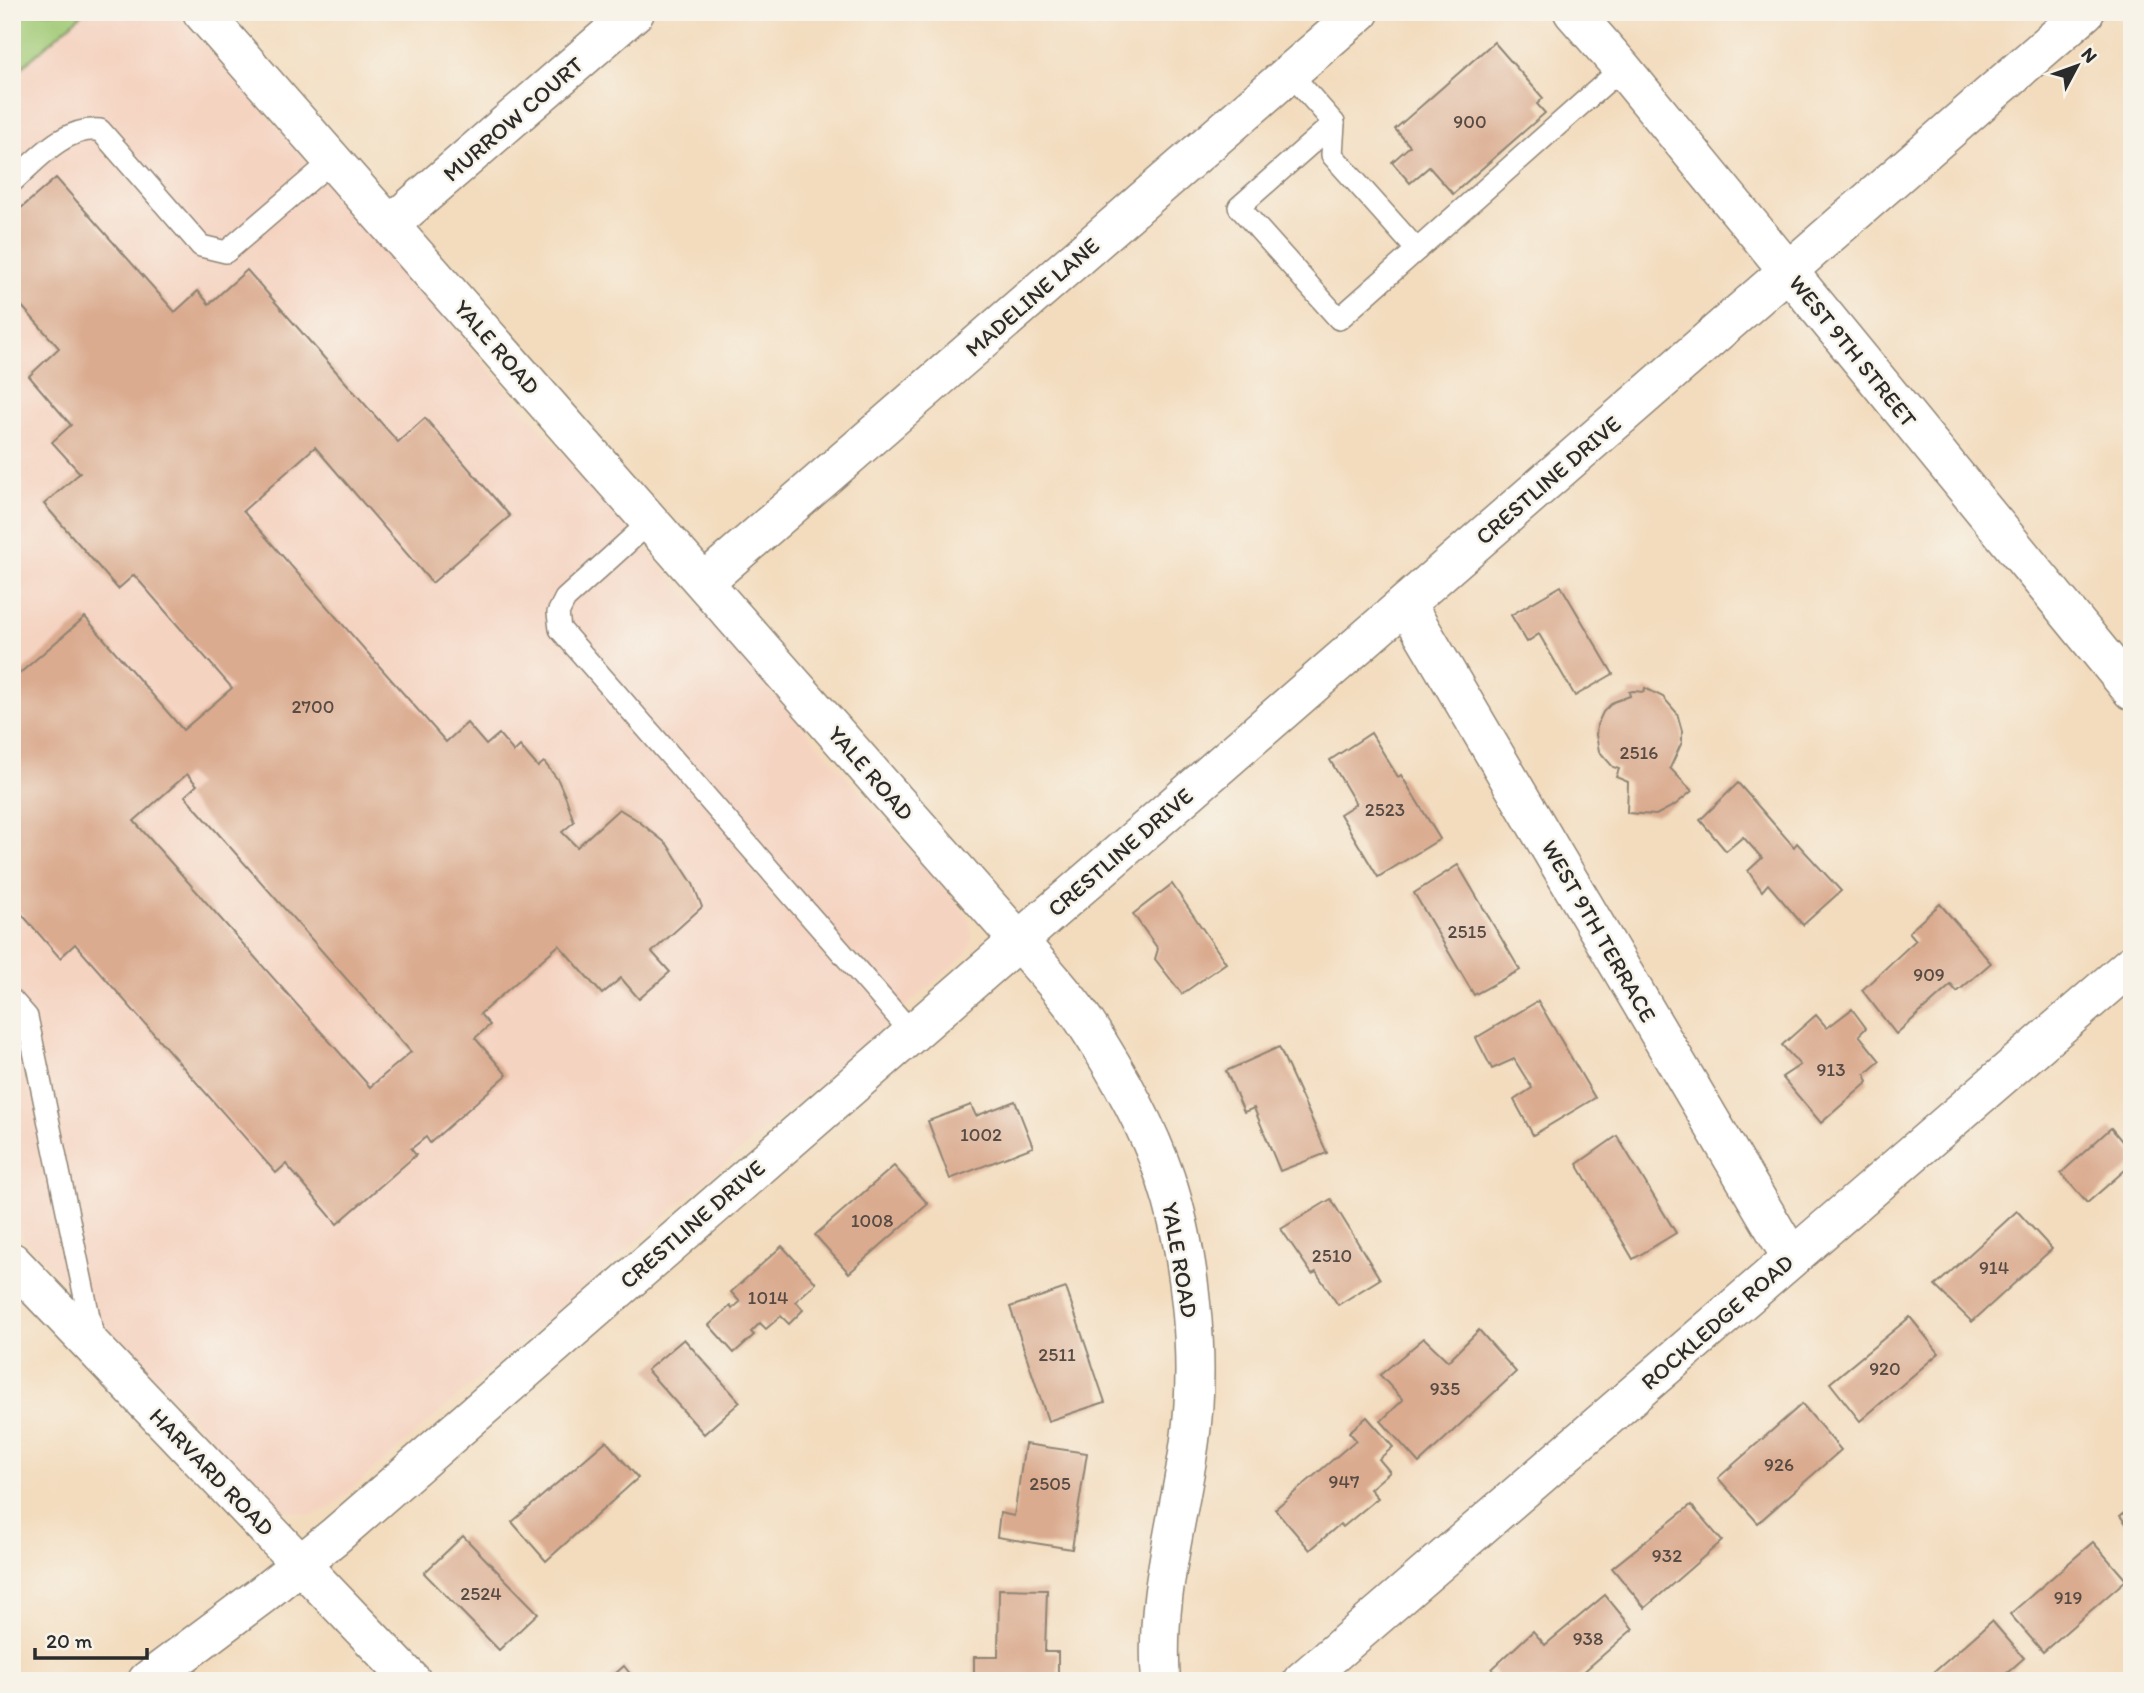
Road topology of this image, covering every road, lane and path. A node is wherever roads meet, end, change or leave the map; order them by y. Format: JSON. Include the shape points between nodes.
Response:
{"nodes":[{"id":1,"x":202,"y":12,"type":"edge"},
{"id":2,"x":635,"y":12,"type":"edge"},
{"id":3,"x":1360,"y":12,"type":"edge"},
{"id":4,"x":1573,"y":12,"type":"edge"},
{"id":5,"x":2085,"y":12,"type":"edge"},
{"id":6,"x":1622,"y":68,"type":"junction"},
{"id":7,"x":1290,"y":73,"type":"junction"},
{"id":8,"x":1334,"y":123,"type":"junction"},
{"id":9,"x":332,"y":161,"type":"junction"},
{"id":10,"x":12,"y":182,"type":"edge"},
{"id":11,"x":390,"y":225,"type":"junction"},
{"id":12,"x":1417,"y":250,"type":"junction"},
{"id":13,"x":1788,"y":271,"type":"junction"},
{"id":14,"x":651,"y":521,"type":"junction"},
{"id":15,"x":704,"y":582,"type":"junction"},
{"id":16,"x":1406,"y":604,"type":"junction"},
{"id":17,"x":2132,"y":691,"type":"edge"},
{"id":18,"x":1018,"y":940,"type":"junction"},
{"id":19,"x":2132,"y":964,"type":"edge"},
{"id":20,"x":12,"y":1000,"type":"edge"},
{"id":21,"x":912,"y":1032,"type":"junction"},
{"id":22,"x":1791,"y":1257,"type":"junction"},
{"id":23,"x":12,"y":1262,"type":"edge"},
{"id":24,"x":96,"y":1350,"type":"junction"},
{"id":25,"x":300,"y":1564,"type":"junction"},
{"id":26,"x":147,"y":1681,"type":"edge"},
{"id":27,"x":412,"y":1681,"type":"edge"},
{"id":28,"x":1160,"y":1681,"type":"edge"},
{"id":29,"x":1303,"y":1681,"type":"edge"}],
"edges":[{"from":1,"to":9,"type":"street","name":"YALE ROAD"},
{"from":2,"to":11,"type":"street","name":"MURROW COURT"},
{"from":3,"to":7,"type":"street","name":"MADELINE LANE"},
{"from":4,"to":6,"type":"street","name":"WEST 9TH STREET"},
{"from":5,"to":13,"type":"street","name":"CRESTLINE DRIVE"},
{"from":6,"to":12,"type":"lane"},
{"from":6,"to":13,"type":"street","name":"WEST 9TH STREET"},
{"from":7,"to":8,"type":"lane"},
{"from":7,"to":15,"type":"street","name":"MADELINE LANE"},
{"from":8,"to":12,"type":"lane","via":[[1332,155]]},
{"from":8,"to":12,"type":"lane","via":[[1239,207],[1339,319]]},
{"from":9,"to":10,"type":"lane","via":[[226,252],[201,246],[100,130],[72,133]]},
{"from":9,"to":11,"type":"street","name":"YALE ROAD"},
{"from":11,"to":14,"type":"street","name":"YALE ROAD"},
{"from":13,"to":16,"type":"street","name":"CRESTLINE DRIVE"},
{"from":13,"to":17,"type":"street","name":"WEST 9TH STREET"},
{"from":14,"to":15,"type":"street","name":"YALE ROAD"},
{"from":14,"to":21,"type":"lane","via":[[565,598],[558,613],[560,629]]},
{"from":15,"to":18,"type":"street","name":"YALE ROAD"},
{"from":16,"to":18,"type":"street","name":"CRESTLINE DRIVE"},
{"from":16,"to":22,"type":"street","name":"WEST 9TH TERRACE"},
{"from":18,"to":21,"type":"street","name":"CRESTLINE DRIVE"},
{"from":18,"to":28,"type":"street","name":"YALE ROAD","via":[[1083,1020],[1118,1076],[1166,1179],[1181,1244],[1195,1368],[1191,1436],[1162,1598]]},
{"from":19,"to":22,"type":"street","name":"ROCKLEDGE ROAD"},
{"from":20,"to":24,"type":"lane","via":[[27,1017]]},
{"from":21,"to":25,"type":"street","name":"CRESTLINE DRIVE"},
{"from":22,"to":29,"type":"street","name":"ROCKLEDGE ROAD"},
{"from":23,"to":24,"type":"street","name":"HARVARD ROAD"},
{"from":24,"to":25,"type":"street","name":"HARVARD ROAD"},
{"from":25,"to":26,"type":"street","name":"CRESTLINE DRIVE"},
{"from":25,"to":27,"type":"street","name":"HARVARD ROAD"}]}
